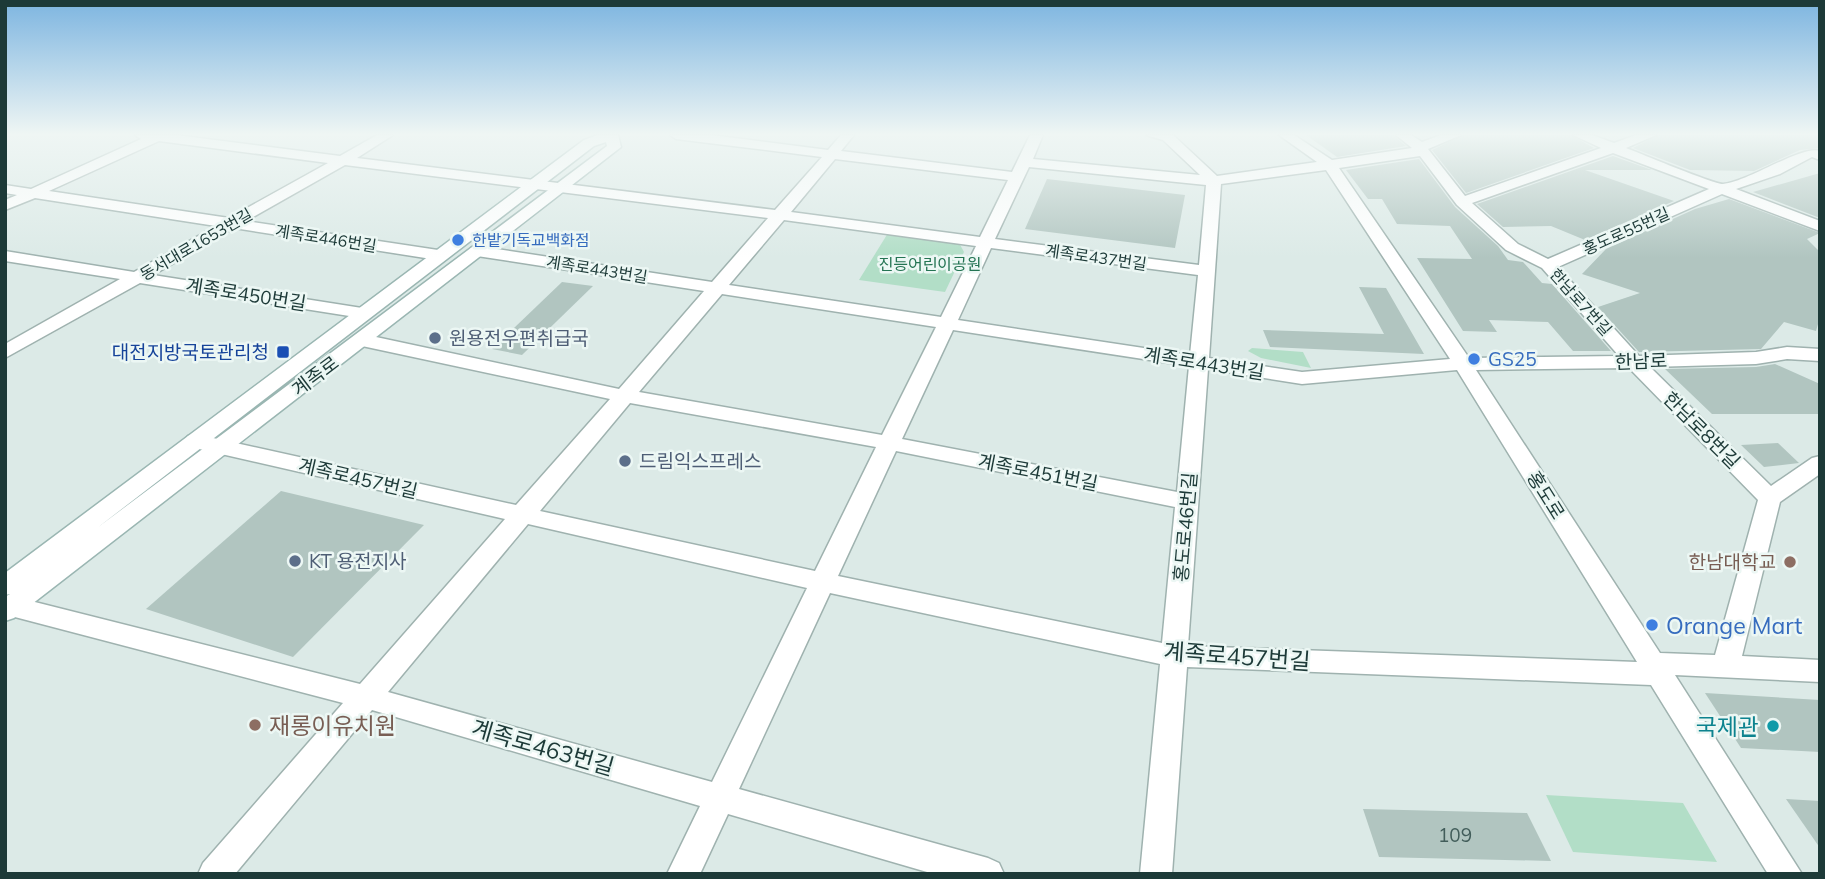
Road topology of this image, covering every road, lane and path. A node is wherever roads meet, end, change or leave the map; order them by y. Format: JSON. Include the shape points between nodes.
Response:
{"nodes":[{"id":1,"x":68,"y":176,"type":"edge"},
{"id":2,"x":315,"y":176,"type":"edge"},
{"id":3,"x":465,"y":176,"type":"edge"},
{"id":4,"x":545,"y":176,"type":"edge"},
{"id":5,"x":576,"y":176,"type":"edge"},
{"id":6,"x":813,"y":176,"type":"edge"},
{"id":7,"x":1008,"y":176,"type":"edge"},
{"id":8,"x":1164,"y":176,"type":"edge"},
{"id":9,"x":1209,"y":176,"type":"edge"},
{"id":10,"x":1250,"y":176,"type":"edge"},
{"id":11,"x":1337,"y":176,"type":"edge"},
{"id":12,"x":1443,"y":176,"type":"edge"},
{"id":13,"x":1536,"y":176,"type":"edge"},
{"id":14,"x":1686,"y":176,"type":"edge"},
{"id":15,"x":1760,"y":176,"type":"edge"},
{"id":16,"x":1017,"y":177,"type":"joint"},
{"id":17,"x":1214,"y":181,"type":"junction"},
{"id":18,"x":533,"y":185,"type":"junction"},
{"id":19,"x":5,"y":189,"type":"edge"},
{"id":20,"x":559,"y":189,"type":"junction"},
{"id":21,"x":1722,"y":189,"type":"junction"},
{"id":22,"x":33,"y":193,"type":"junction"},
{"id":23,"x":1462,"y":202,"type":"junction"},
{"id":24,"x":5,"y":206,"type":"edge"},
{"id":25,"x":780,"y":215,"type":"junction"},
{"id":26,"x":232,"y":223,"type":"junction"},
{"id":27,"x":1820,"y":226,"type":"edge"},
{"id":28,"x":986,"y":242,"type":"junction"},
{"id":29,"x":477,"y":251,"type":"junction"},
{"id":30,"x":438,"y":255,"type":"junction"},
{"id":31,"x":5,"y":256,"type":"edge"},
{"id":32,"x":1548,"y":265,"type":"junction"},
{"id":33,"x":1206,"y":271,"type":"junction"},
{"id":34,"x":139,"y":276,"type":"junction"},
{"id":35,"x":717,"y":288,"type":"junction"},
{"id":36,"x":362,"y":313,"type":"junction"},
{"id":37,"x":946,"y":325,"type":"junction"},
{"id":38,"x":362,"y":340,"type":"junction"},
{"id":39,"x":5,"y":352,"type":"edge"},
{"id":40,"x":1820,"y":355,"type":"edge"},
{"id":41,"x":1198,"y":361,"type":"junction"},
{"id":42,"x":1634,"y":362,"type":"junction"},
{"id":43,"x":1463,"y":364,"type":"junction"},
{"id":44,"x":625,"y":396,"type":"junction"},
{"id":45,"x":195,"y":441,"type":"junction"},
{"id":46,"x":890,"y":443,"type":"junction"},
{"id":47,"x":223,"y":447,"type":"junction"},
{"id":48,"x":1820,"y":463,"type":"edge"},
{"id":49,"x":1770,"y":498,"type":"junction"},
{"id":50,"x":1187,"y":502,"type":"junction"},
{"id":51,"x":521,"y":516,"type":"junction"},
{"id":52,"x":822,"y":582,"type":"junction"},
{"id":53,"x":7,"y":601,"type":"edge"},
{"id":54,"x":1174,"y":656,"type":"junction"},
{"id":55,"x":1726,"y":665,"type":"junction"},
{"id":56,"x":1655,"y":668,"type":"junction"},
{"id":57,"x":1820,"y":671,"type":"edge"},
{"id":58,"x":366,"y":697,"type":"junction"},
{"id":59,"x":720,"y":796,"type":"junction"},
{"id":60,"x":214,"y":874,"type":"edge"},
{"id":61,"x":683,"y":874,"type":"edge"},
{"id":62,"x":988,"y":874,"type":"edge"},
{"id":63,"x":1156,"y":874,"type":"edge"},
{"id":64,"x":1786,"y":874,"type":"edge"}],
"edges":[{"from":1,"to":22,"type":"street"},
{"from":2,"to":26,"type":"street","name":"동서대로1653번길"},
{"from":3,"to":18,"type":"street","name":"계족로437번길"},
{"from":4,"to":18,"type":"street","name":"계족로"},
{"from":5,"to":20,"type":"street","name":"계족로"},
{"from":6,"to":25,"type":"street"},
{"from":7,"to":16,"type":"street"},
{"from":8,"to":17,"type":"street"},
{"from":9,"to":17,"type":"street"},
{"from":10,"to":17,"type":"street"},
{"from":11,"to":43,"type":"street","name":"홍도로"},
{"from":12,"to":23,"type":"street","name":"한남로7번길"},
{"from":13,"to":23,"type":"street"},
{"from":14,"to":21,"type":"street"},
{"from":15,"to":21,"type":"street","name":"홍도로55번길"},
{"from":16,"to":28,"type":"street"},
{"from":17,"to":33,"type":"street","name":"홍도로46번길"},
{"from":18,"to":20,"type":"street","name":"계족로437번길"},
{"from":18,"to":30,"type":"street","name":"계족로"},
{"from":19,"to":22,"type":"street","name":"계족로446번길"},
{"from":20,"to":25,"type":"street","name":"계족로437번길"},
{"from":20,"to":29,"type":"street","name":"계족로"},
{"from":21,"to":27,"type":"street"},
{"from":21,"to":32,"type":"street","name":"홍도로55번길"},
{"from":22,"to":24,"type":"street"},
{"from":22,"to":26,"type":"street","name":"계족로446번길"},
{"from":23,"to":32,"type":"street","name":"한남로7번길","via":[[1512,247]]},
{"from":25,"to":28,"type":"street","name":"계족로437번길"},
{"from":25,"to":35,"type":"street"},
{"from":26,"to":30,"type":"street","name":"계족로446번길"},
{"from":26,"to":34,"type":"street","name":"동서대로1653번길"},
{"from":28,"to":33,"type":"street","name":"계족로437번길"},
{"from":28,"to":37,"type":"street"},
{"from":29,"to":35,"type":"street","name":"계족로443번길"},
{"from":29,"to":38,"type":"street","name":"계족로"},
{"from":30,"to":36,"type":"street","name":"계족로"},
{"from":31,"to":34,"type":"street","name":"계족로450번길"},
{"from":32,"to":42,"type":"street","name":"한남로7번길"},
{"from":33,"to":41,"type":"street","name":"홍도로46번길"},
{"from":34,"to":36,"type":"street","name":"계족로450번길"},
{"from":34,"to":39,"type":"street","name":"동서대로1653번길"},
{"from":35,"to":37,"type":"street","name":"계족로443번길"},
{"from":35,"to":44,"type":"street"},
{"from":36,"to":45,"type":"street","name":"계족로"},
{"from":37,"to":41,"type":"street","name":"계족로443번길"},
{"from":37,"to":46,"type":"street"},
{"from":38,"to":44,"type":"street","name":"계족로451번길"},
{"from":38,"to":47,"type":"street","name":"계족로"},
{"from":40,"to":42,"type":"street","name":"한남로"},
{"from":41,"to":43,"type":"street","name":"계족로443번길","via":[[1302,378]]},
{"from":41,"to":50,"type":"street","name":"홍도로46번길"},
{"from":42,"to":43,"type":"street","name":"한남로"},
{"from":42,"to":49,"type":"street","name":"한남로8번길"},
{"from":43,"to":56,"type":"street","name":"홍도로"},
{"from":44,"to":46,"type":"street","name":"계족로451번길"},
{"from":44,"to":51,"type":"street"},
{"from":45,"to":47,"type":"street","name":"계족로457번길"},
{"from":45,"to":53,"type":"street","name":"계족로"},
{"from":46,"to":50,"type":"street","name":"계족로451번길"},
{"from":46,"to":52,"type":"street"},
{"from":47,"to":51,"type":"street","name":"계족로457번길"},
{"from":47,"to":53,"type":"street","name":"계족로"},
{"from":48,"to":49,"type":"street"},
{"from":49,"to":55,"type":"street"},
{"from":50,"to":54,"type":"street","name":"홍도로46번길"},
{"from":51,"to":52,"type":"street","name":"계족로457번길"},
{"from":51,"to":58,"type":"street"},
{"from":52,"to":54,"type":"street","name":"계족로457번길"},
{"from":52,"to":59,"type":"street"},
{"from":53,"to":58,"type":"street","name":"계족로463번길"},
{"from":54,"to":56,"type":"street","name":"계족로457번길"},
{"from":54,"to":63,"type":"street","name":"홍도로46번길"},
{"from":55,"to":56,"type":"street","name":"계족로457번길"},
{"from":55,"to":57,"type":"street","name":"계족로457번길"},
{"from":56,"to":64,"type":"street","name":"홍도로"},
{"from":58,"to":59,"type":"street","name":"계족로463번길"},
{"from":58,"to":60,"type":"street"},
{"from":59,"to":61,"type":"street"},
{"from":59,"to":62,"type":"street","name":"계족로463번길"}]}
